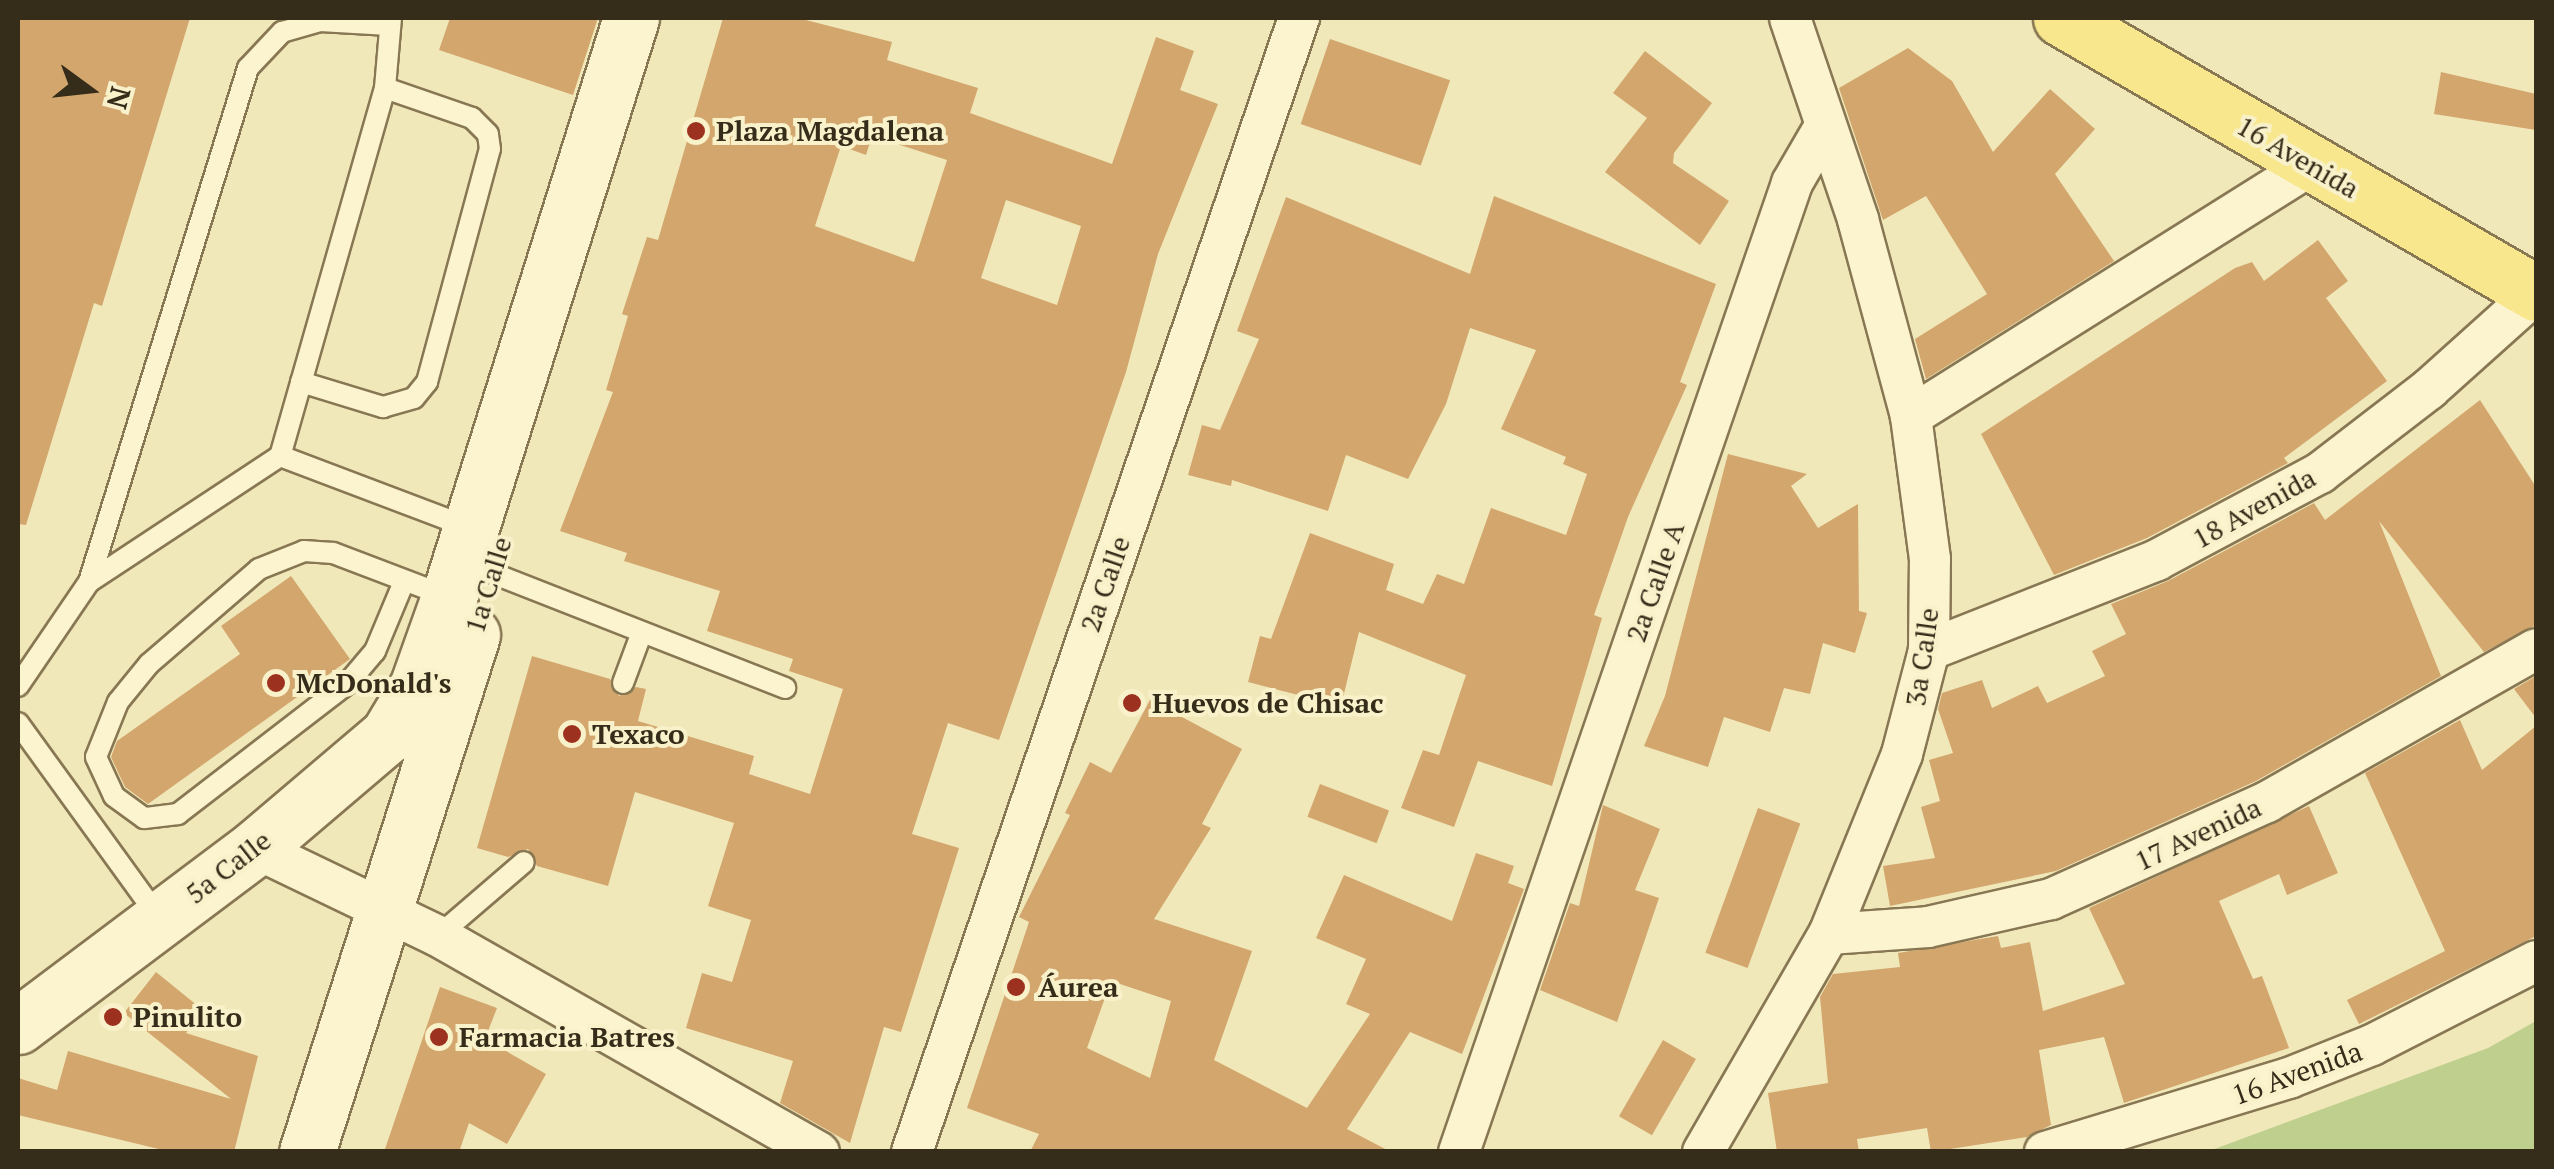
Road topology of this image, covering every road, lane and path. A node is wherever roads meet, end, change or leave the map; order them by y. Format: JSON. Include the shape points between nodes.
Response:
{"nodes":[{"id":1,"x":631,"y":18,"type":"edge"},
{"id":2,"x":665,"y":18,"type":"edge"},
{"id":3,"x":1298,"y":18,"type":"edge"},
{"id":4,"x":1790,"y":18,"type":"edge"},
{"id":5,"x":2067,"y":19,"type":"edge"},
{"id":6,"x":390,"y":21,"type":"edge"},
{"id":7,"x":385,"y":88,"type":"junction"},
{"id":8,"x":1824,"y":128,"type":"junction"},
{"id":9,"x":2310,"y":166,"type":"junction"},
{"id":10,"x":2536,"y":293,"type":"edge"},
{"id":11,"x":301,"y":382,"type":"junction"},
{"id":12,"x":1911,"y":416,"type":"junction"},
{"id":13,"x":280,"y":456,"type":"junction"},
{"id":14,"x":453,"y":571,"type":"junction"},
{"id":15,"x":89,"y":582,"type":"junction"},
{"id":16,"x":642,"y":632,"type":"junction"},
{"id":17,"x":2536,"y":649,"type":"edge"},
{"id":18,"x":1928,"y":650,"type":"junction"},
{"id":19,"x":622,"y":683,"type":"dead end"},
{"id":20,"x":18,"y":686,"type":"edge"},
{"id":21,"x":417,"y":688,"type":"joint"},
{"id":22,"x":785,"y":688,"type":"dead end"},
{"id":23,"x":18,"y":722,"type":"edge"},
{"id":24,"x":255,"y":848,"type":"junction"},
{"id":25,"x":524,"y":862,"type":"dead end"},
{"id":26,"x":385,"y":909,"type":"junction"},
{"id":27,"x":160,"y":918,"type":"junction"},
{"id":28,"x":1829,"y":934,"type":"junction"},
{"id":29,"x":438,"y":936,"type":"junction"},
{"id":30,"x":2536,"y":961,"type":"edge"},
{"id":31,"x":18,"y":1026,"type":"edge"},
{"id":32,"x":307,"y":1152,"type":"edge"},
{"id":33,"x":819,"y":1152,"type":"edge"},
{"id":34,"x":912,"y":1152,"type":"edge"},
{"id":35,"x":1460,"y":1152,"type":"edge"},
{"id":36,"x":1703,"y":1152,"type":"edge"},
{"id":37,"x":2045,"y":1152,"type":"edge"}],
"edges":[{"from":1,"to":14,"type":"main road","name":"1a Calle"},
{"from":2,"to":14,"type":"main road","name":"1a Calle"},
{"from":3,"to":34,"type":"street","name":"2a Calle"},
{"from":4,"to":8,"type":"street"},
{"from":5,"to":9,"type":"main road","name":"16 Avenida"},
{"from":6,"to":7,"type":"lane"},
{"from":6,"to":15,"type":"lane","via":[[320,21],[282,32],[248,68]]},
{"from":7,"to":11,"type":"lane"},
{"from":7,"to":11,"type":"lane","via":[[472,118],[488,134],[490,149],[427,382],[393,407]]},
{"from":8,"to":12,"type":"street","name":"3a Calle","via":[[1858,219]]},
{"from":8,"to":35,"type":"street","name":"2a Calle A","via":[[1792,183]]},
{"from":9,"to":10,"type":"main road","name":"16 Avenida"},
{"from":9,"to":12,"type":"street"},
{"from":10,"to":18,"type":"street","name":"18 Avenida","via":[[2430,389],[2320,474],[2157,560]]},
{"from":11,"to":13,"type":"lane"},
{"from":12,"to":18,"type":"street","name":"3a Calle","via":[[1930,558]]},
{"from":13,"to":14,"type":"lane"},
{"from":13,"to":15,"type":"lane"},
{"from":14,"to":14,"type":"lane","via":[[304,551],[279,558],[224,594],[118,702],[96,758],[114,796],[144,818],[178,814],[348,683]]},
{"from":14,"to":16,"type":"lane"},
{"from":14,"to":21,"type":"main road","name":"1a Calle"},
{"from":14,"to":26,"type":"main road","name":"1a Calle"},
{"from":15,"to":20,"type":"lane"},
{"from":16,"to":19,"type":"lane"},
{"from":16,"to":22,"type":"lane"},
{"from":17,"to":28,"type":"street","name":"17 Avenida","via":[[2267,802],[2052,899],[1928,927]]},
{"from":18,"to":28,"type":"street","name":"3a Calle","via":[[1896,770]]},
{"from":21,"to":24,"type":"main road","name":"5a Calle","via":[[388,735]]},
{"from":23,"to":27,"type":"lane"},
{"from":24,"to":26,"type":"street"},
{"from":24,"to":27,"type":"main road","name":"5a Calle"},
{"from":25,"to":29,"type":"lane"},
{"from":26,"to":29,"type":"street"},
{"from":26,"to":32,"type":"main road","name":"1a Calle"},
{"from":27,"to":31,"type":"main road","name":"5a Calle"},
{"from":28,"to":36,"type":"street","name":"3a Calle"},
{"from":29,"to":33,"type":"street"},
{"from":30,"to":37,"type":"street","name":"16 Avenida","via":[[2372,1045],[2290,1078]]}]}
